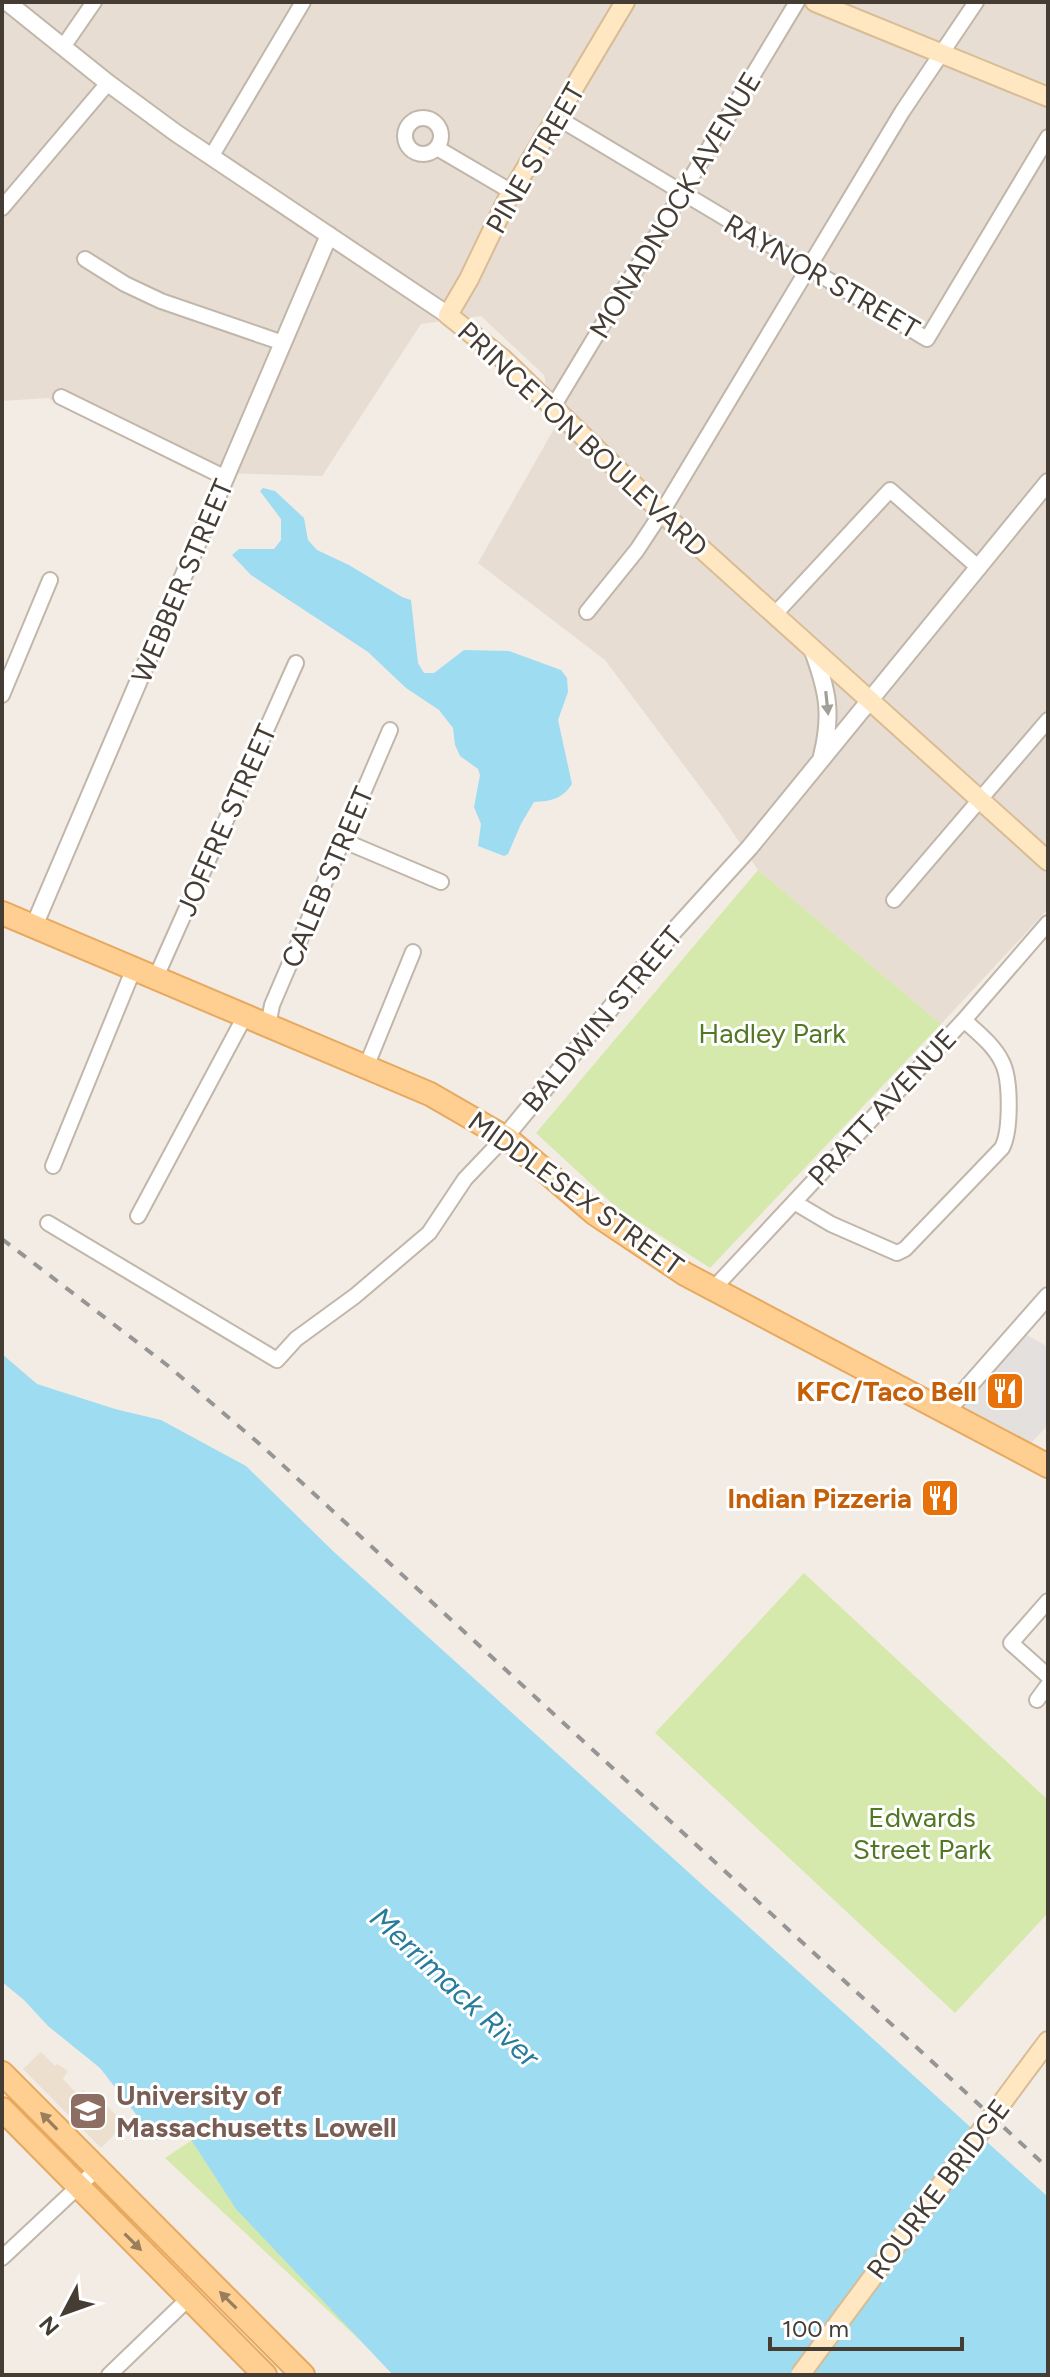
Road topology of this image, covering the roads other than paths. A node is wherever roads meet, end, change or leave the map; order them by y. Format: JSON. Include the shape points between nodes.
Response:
{"nodes":[{"id":1,"x":7,"y":2,"type":"edge"},
{"id":2,"x":94,"y":2,"type":"edge"},
{"id":3,"x":303,"y":2,"type":"edge"},
{"id":4,"x":625,"y":2,"type":"edge"},
{"id":5,"x":797,"y":2,"type":"edge"},
{"id":6,"x":815,"y":2,"type":"edge"},
{"id":7,"x":976,"y":2,"type":"edge"},
{"id":8,"x":63,"y":47,"type":"junction"},
{"id":9,"x":942,"y":52,"type":"junction"},
{"id":10,"x":108,"y":83,"type":"junction"},
{"id":11,"x":1048,"y":97,"type":"edge"},
{"id":12,"x":558,"y":118,"type":"junction"},
{"id":13,"x":1048,"y":137,"type":"edge"},
{"id":14,"x":437,"y":148,"type":"dead end"},
{"id":15,"x":211,"y":157,"type":"junction"},
{"id":16,"x":512,"y":192,"type":"junction"},
{"id":17,"x":682,"y":194,"type":"junction"},
{"id":18,"x":2,"y":208,"type":"edge"},
{"id":19,"x":329,"y":235,"type":"junction"},
{"id":20,"x":85,"y":259,"type":"dead end"},
{"id":21,"x":808,"y":268,"type":"junction"},
{"id":22,"x":448,"y":315,"type":"junction"},
{"id":23,"x":283,"y":343,"type":"junction"},
{"id":24,"x":61,"y":397,"type":"dead end"},
{"id":25,"x":553,"y":407,"type":"junction"},
{"id":26,"x":226,"y":478,"type":"junction"},
{"id":27,"x":1048,"y":482,"type":"edge"},
{"id":28,"x":662,"y":512,"type":"junction"},
{"id":29,"x":979,"y":568,"type":"junction"},
{"id":30,"x":50,"y":580,"type":"dead end"},
{"id":31,"x":587,"y":612,"type":"dead end"},
{"id":32,"x":775,"y":614,"type":"junction"},
{"id":33,"x":812,"y":648,"type":"junction"},
{"id":34,"x":296,"y":663,"type":"dead end"},
{"id":35,"x":2,"y":695,"type":"edge"},
{"id":36,"x":870,"y":700,"type":"junction"},
{"id":37,"x":1048,"y":720,"type":"edge"},
{"id":38,"x":390,"y":730,"type":"dead end"},
{"id":39,"x":821,"y":760,"type":"junction"},
{"id":40,"x":979,"y":799,"type":"junction"},
{"id":41,"x":344,"y":841,"type":"junction"},
{"id":42,"x":1048,"y":861,"type":"edge"},
{"id":43,"x":441,"y":882,"type":"dead end"},
{"id":44,"x":894,"y":900,"type":"dead end"},
{"id":45,"x":2,"y":913,"type":"edge"},
{"id":46,"x":1048,"y":923,"type":"edge"},
{"id":47,"x":34,"y":926,"type":"junction"},
{"id":48,"x":413,"y":952,"type":"dead end"},
{"id":49,"x":134,"y":968,"type":"junction"},
{"id":50,"x":156,"y":977,"type":"junction"},
{"id":51,"x":245,"y":1016,"type":"junction"},
{"id":52,"x":964,"y":1020,"type":"junction"},
{"id":53,"x":268,"y":1026,"type":"junction"},
{"id":54,"x":366,"y":1067,"type":"junction"},
{"id":55,"x":505,"y":1137,"type":"junction"},
{"id":56,"x":53,"y":1166,"type":"dead end"},
{"id":57,"x":794,"y":1202,"type":"junction"},
{"id":58,"x":138,"y":1216,"type":"dead end"},
{"id":59,"x":48,"y":1223,"type":"dead end"},
{"id":60,"x":714,"y":1288,"type":"junction"},
{"id":61,"x":1048,"y":1296,"type":"edge"},
{"id":62,"x":945,"y":1413,"type":"junction"},
{"id":63,"x":1048,"y":1466,"type":"edge"},
{"id":64,"x":1048,"y":1601,"type":"edge"},
{"id":65,"x":1048,"y":1676,"type":"edge"},
{"id":66,"x":1048,"y":1685,"type":"edge"},
{"id":67,"x":1037,"y":1700,"type":"dead end"},
{"id":68,"x":1048,"y":2041,"type":"edge"},
{"id":69,"x":2,"y":2073,"type":"edge"},
{"id":70,"x":2,"y":2109,"type":"edge"},
{"id":71,"x":96,"y":2170,"type":"junction"},
{"id":72,"x":78,"y":2187,"type":"junction"},
{"id":73,"x":2,"y":2258,"type":"edge"},
{"id":74,"x":189,"y":2298,"type":"junction"},
{"id":75,"x":267,"y":2340,"type":"junction"},
{"id":76,"x":248,"y":2358,"type":"junction"},
{"id":77,"x":109,"y":2375,"type":"edge"},
{"id":78,"x":265,"y":2375,"type":"edge"},
{"id":79,"x":303,"y":2375,"type":"edge"},
{"id":80,"x":800,"y":2375,"type":"edge"}],
"edges":[{"from":1,"to":8,"type":"street","name":"PRINCETON BOULEVARD"},
{"from":2,"to":8,"type":"street"},
{"from":3,"to":15,"type":"street"},
{"from":4,"to":12,"type":"main road","name":"PINE STREET"},
{"from":5,"to":17,"type":"street","name":"MONADNOCK AVENUE"},
{"from":6,"to":9,"type":"main road"},
{"from":7,"to":9,"type":"street"},
{"from":8,"to":10,"type":"street","name":"PRINCETON BOULEVARD"},
{"from":9,"to":11,"type":"main road"},
{"from":9,"to":21,"type":"street"},
{"from":10,"to":15,"type":"street","name":"PRINCETON BOULEVARD"},
{"from":10,"to":18,"type":"street"},
{"from":12,"to":16,"type":"main road","name":"PINE STREET"},
{"from":12,"to":17,"type":"street","name":"RAYNOR STREET"},
{"from":13,"to":21,"type":"street","name":"RAYNOR STREET","via":[[927,339]]},
{"from":14,"to":16,"type":"street"},
{"from":15,"to":19,"type":"street","name":"PRINCETON BOULEVARD"},
{"from":16,"to":22,"type":"main road","name":"PINE STREET"},
{"from":17,"to":21,"type":"street","name":"RAYNOR STREET"},
{"from":17,"to":25,"type":"street","name":"MONADNOCK AVENUE"},
{"from":19,"to":22,"type":"street","name":"PRINCETON BOULEVARD"},
{"from":19,"to":23,"type":"street","name":"WEBBER STREET"},
{"from":20,"to":23,"type":"street","via":[[161,301]]},
{"from":21,"to":28,"type":"street"},
{"from":22,"to":25,"type":"main road","name":"PRINCETON BOULEVARD"},
{"from":23,"to":26,"type":"street","name":"WEBBER STREET"},
{"from":24,"to":26,"type":"street"},
{"from":25,"to":28,"type":"main road","name":"PRINCETON BOULEVARD"},
{"from":26,"to":47,"type":"street","name":"WEBBER STREET"},
{"from":27,"to":29,"type":"street","name":"BALDWIN STREET"},
{"from":28,"to":31,"type":"street"},
{"from":28,"to":32,"type":"main road","name":"PRINCETON BOULEVARD"},
{"from":29,"to":32,"type":"street","via":[[890,490]]},
{"from":29,"to":36,"type":"street","name":"BALDWIN STREET"},
{"from":30,"to":35,"type":"street"},
{"from":32,"to":33,"type":"main road","name":"PRINCETON BOULEVARD"},
{"from":33,"to":36,"type":"main road","name":"PRINCETON BOULEVARD"},
{"from":33,"to":39,"type":"street","name":"BALDWIN STREET","one_way":true,"via":[[829,707]]},
{"from":34,"to":50,"type":"street","name":"JOFFRE STREET"},
{"from":36,"to":39,"type":"street","name":"BALDWIN STREET"},
{"from":36,"to":40,"type":"main road","name":"PRINCETON BOULEVARD"},
{"from":37,"to":40,"type":"street"},
{"from":38,"to":41,"type":"street","name":"CALEB STREET"},
{"from":39,"to":55,"type":"street","name":"BALDWIN STREET"},
{"from":40,"to":42,"type":"main road","name":"PRINCETON BOULEVARD"},
{"from":40,"to":44,"type":"street"},
{"from":41,"to":43,"type":"street"},
{"from":41,"to":53,"type":"street","name":"CALEB STREET","via":[[272,1005]]},
{"from":45,"to":47,"type":"main road","name":"MIDDLESEX STREET"},
{"from":46,"to":52,"type":"street","name":"PRATT AVENUE"},
{"from":47,"to":49,"type":"main road","name":"MIDDLESEX STREET"},
{"from":48,"to":54,"type":"street"},
{"from":49,"to":50,"type":"main road","name":"MIDDLESEX STREET"},
{"from":49,"to":56,"type":"street"},
{"from":50,"to":51,"type":"main road","name":"MIDDLESEX STREET"},
{"from":51,"to":53,"type":"main road","name":"MIDDLESEX STREET"},
{"from":51,"to":58,"type":"street"},
{"from":52,"to":57,"type":"street","name":"PRATT AVENUE"},
{"from":52,"to":57,"type":"street","via":[[1003,1062],[1008,1102],[1002,1148],[897,1253]]},
{"from":53,"to":54,"type":"main road","name":"MIDDLESEX STREET"},
{"from":54,"to":55,"type":"main road","name":"MIDDLESEX STREET","via":[[430,1094]]},
{"from":55,"to":59,"type":"street","name":"BALDWIN STREET","via":[[465,1179],[429,1233],[277,1360]]},
{"from":55,"to":60,"type":"main road","name":"MIDDLESEX STREET","via":[[594,1213]]},
{"from":57,"to":60,"type":"street","name":"PRATT AVENUE"},
{"from":60,"to":62,"type":"main road","name":"MIDDLESEX STREET"},
{"from":61,"to":62,"type":"street"},
{"from":62,"to":63,"type":"main road","name":"MIDDLESEX STREET"},
{"from":64,"to":65,"type":"street","via":[[1011,1643]]},
{"from":66,"to":67,"type":"street"},
{"from":68,"to":80,"type":"main road","name":"ROURKE BRIDGE","bridge":true},
{"from":71,"to":69,"type":"main road","one_way":true},
{"from":70,"to":72,"type":"main road"},
{"from":71,"to":72,"type":"street"},
{"from":75,"to":71,"type":"main road","one_way":true},
{"from":72,"to":73,"type":"street"},
{"from":72,"to":74,"type":"main road","one_way":true},
{"from":74,"to":76,"type":"main road"},
{"from":74,"to":77,"type":"street"},
{"from":75,"to":76,"type":"street"},
{"from":75,"to":79,"type":"main road"},
{"from":76,"to":78,"type":"main road"}]}
